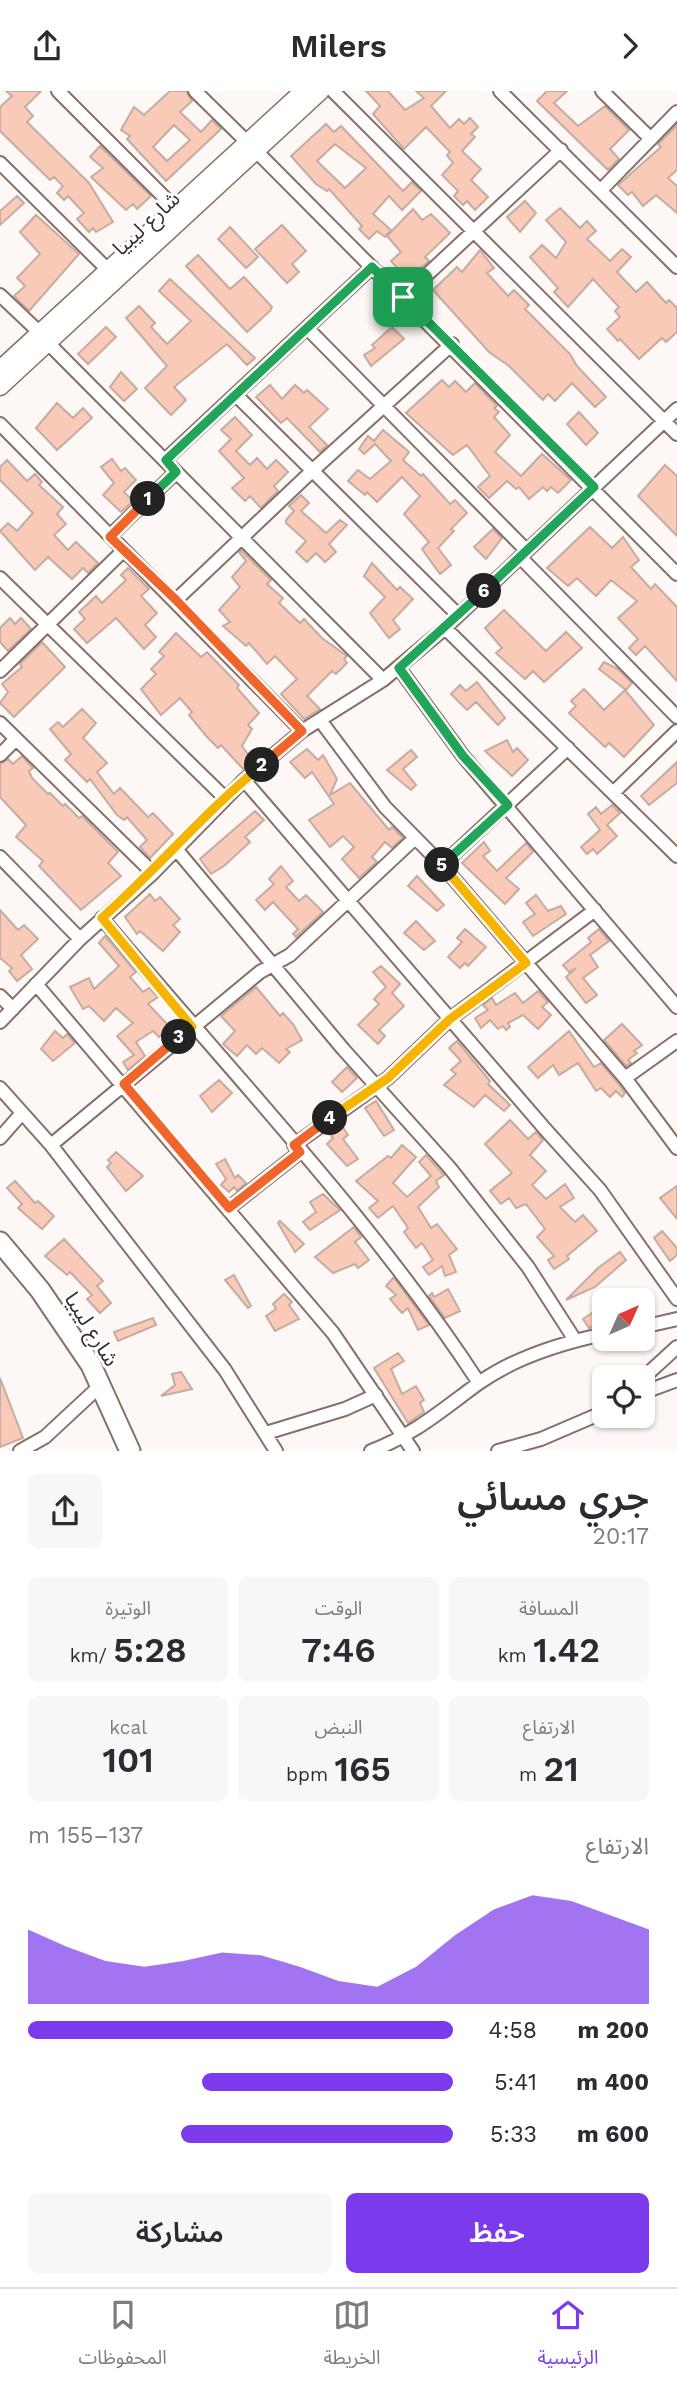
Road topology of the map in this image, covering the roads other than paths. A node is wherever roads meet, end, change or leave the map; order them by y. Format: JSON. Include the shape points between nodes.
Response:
{"nodes":[{"id":1,"x":58,"y":91,"type":"edge"},
{"id":2,"x":195,"y":91,"type":"edge"},
{"id":3,"x":321,"y":91,"type":"edge"},
{"id":4,"x":333,"y":91,"type":"edge"},
{"id":5,"x":500,"y":91,"type":"edge"},
{"id":6,"x":602,"y":91,"type":"edge"},
{"id":7,"x":301,"y":99,"type":"edge"},
{"id":8,"x":677,"y":112,"type":"edge"},
{"id":9,"x":651,"y":139,"type":"junction"},
{"id":10,"x":252,"y":146,"type":"junction"},
{"id":11,"x":561,"y":151,"type":"junction"},
{"id":12,"x":0,"y":163,"type":"edge"},
{"id":13,"x":601,"y":190,"type":"junction"},
{"id":14,"x":175,"y":208,"type":"junction"},
{"id":15,"x":474,"y":230,"type":"junction"},
{"id":16,"x":119,"y":266,"type":"junction"},
{"id":17,"x":372,"y":267,"type":"junction"},
{"id":18,"x":677,"y":267,"type":"edge"},
{"id":19,"x":0,"y":295,"type":"edge"},
{"id":20,"x":403,"y":297,"type":"junction"},
{"id":21,"x":308,"y":329,"type":"junction"},
{"id":22,"x":44,"y":338,"type":"junction"},
{"id":23,"x":452,"y":344,"type":"junction"},
{"id":24,"x":0,"y":369,"type":"edge"},
{"id":25,"x":0,"y":387,"type":"edge"},
{"id":26,"x":237,"y":397,"type":"junction"},
{"id":27,"x":383,"y":407,"type":"junction"},
{"id":28,"x":677,"y":409,"type":"edge"},
{"id":29,"x":665,"y":421,"type":"junction"},
{"id":30,"x":0,"y":423,"type":"edge"},
{"id":31,"x":677,"y":434,"type":"edge"},
{"id":32,"x":166,"y":460,"type":"junction"},
{"id":33,"x":312,"y":471,"type":"junction"},
{"id":34,"x":176,"y":472,"type":"junction"},
{"id":35,"x":594,"y":487,"type":"junction"},
{"id":36,"x":242,"y":536,"type":"junction"},
{"id":37,"x":110,"y":537,"type":"junction"},
{"id":38,"x":124,"y":549,"type":"junction"},
{"id":39,"x":523,"y":554,"type":"junction"},
{"id":40,"x":677,"y":573,"type":"edge"},
{"id":41,"x":0,"y":578,"type":"edge"},
{"id":42,"x":176,"y":600,"type":"junction"},
{"id":43,"x":458,"y":615,"type":"junction"},
{"id":44,"x":47,"y":624,"type":"junction"},
{"id":45,"x":445,"y":628,"type":"junction"},
{"id":46,"x":399,"y":668,"type":"junction"},
{"id":47,"x":0,"y":671,"type":"edge"},
{"id":48,"x":383,"y":680,"type":"junction"},
{"id":49,"x":677,"y":717,"type":"edge"},
{"id":50,"x":320,"y":720,"type":"junction"},
{"id":51,"x":0,"y":723,"type":"edge"},
{"id":52,"x":302,"y":731,"type":"junction"},
{"id":53,"x":677,"y":731,"type":"edge"},
{"id":54,"x":16,"y":739,"type":"junction"},
{"id":55,"x":568,"y":748,"type":"junction"},
{"id":56,"x":0,"y":755,"type":"edge"},
{"id":57,"x":244,"y":780,"type":"junction"},
{"id":58,"x":614,"y":792,"type":"junction"},
{"id":59,"x":225,"y":798,"type":"junction"},
{"id":60,"x":508,"y":805,"type":"junction"},
{"id":61,"x":415,"y":838,"type":"junction"},
{"id":62,"x":176,"y":849,"type":"junction"},
{"id":63,"x":677,"y":856,"type":"edge"},
{"id":64,"x":0,"y":857,"type":"edge"},
{"id":65,"x":442,"y":865,"type":"junction"},
{"id":66,"x":153,"y":873,"type":"junction"},
{"id":67,"x":349,"y":902,"type":"junction"},
{"id":68,"x":595,"y":910,"type":"junction"},
{"id":69,"x":102,"y":918,"type":"junction"},
{"id":70,"x":80,"y":939,"type":"junction"},
{"id":71,"x":526,"y":963,"type":"junction"},
{"id":72,"x":275,"y":965,"type":"junction"},
{"id":73,"x":36,"y":984,"type":"junction"},
{"id":74,"x":0,"y":996,"type":"edge"},
{"id":75,"x":677,"y":1007,"type":"edge"},
{"id":76,"x":13,"y":1009,"type":"junction"},
{"id":77,"x":450,"y":1019,"type":"junction"},
{"id":78,"x":0,"y":1022,"type":"edge"},
{"id":79,"x":192,"y":1027,"type":"junction"},
{"id":80,"x":677,"y":1041,"type":"edge"},
{"id":81,"x":625,"y":1078,"type":"junction"},
{"id":82,"x":124,"y":1084,"type":"junction"},
{"id":83,"x":377,"y":1086,"type":"junction"},
{"id":84,"x":0,"y":1088,"type":"edge"},
{"id":85,"x":22,"y":1112,"type":"junction"},
{"id":86,"x":0,"y":1138,"type":"edge"},
{"id":87,"x":51,"y":1145,"type":"junction"},
{"id":88,"x":297,"y":1149,"type":"junction"},
{"id":89,"x":677,"y":1149,"type":"edge"},
{"id":90,"x":229,"y":1208,"type":"junction"},
{"id":91,"x":0,"y":1242,"type":"edge"},
{"id":92,"x":677,"y":1299,"type":"edge"},
{"id":93,"x":677,"y":1319,"type":"edge"},
{"id":94,"x":655,"y":1324,"type":"edge"},
{"id":95,"x":592,"y":1336,"type":"edge"},
{"id":96,"x":575,"y":1340,"type":"junction"},
{"id":97,"x":677,"y":1347,"type":"edge"},
{"id":98,"x":655,"y":1367,"type":"edge"},
{"id":99,"x":677,"y":1380,"type":"edge"},
{"id":100,"x":479,"y":1383,"type":"junction"},
{"id":101,"x":101,"y":1385,"type":"junction"},
{"id":102,"x":655,"y":1388,"type":"edge"},
{"id":103,"x":376,"y":1395,"type":"junction"},
{"id":104,"x":592,"y":1417,"type":"edge"},
{"id":105,"x":266,"y":1433,"type":"junction"},
{"id":106,"x":403,"y":1438,"type":"junction"},
{"id":107,"x":20,"y":1451,"type":"edge"},
{"id":108,"x":130,"y":1451,"type":"edge"},
{"id":109,"x":276,"y":1451,"type":"edge"},
{"id":110,"x":371,"y":1451,"type":"edge"},
{"id":111,"x":413,"y":1451,"type":"edge"},
{"id":112,"x":498,"y":1451,"type":"edge"}],
"edges":[{"from":1,"to":14,"type":"street"},
{"from":2,"to":10,"type":"street"},
{"from":3,"to":7,"type":"main road","name":"شارع ليبيا"},
{"from":4,"to":15,"type":"street"},
{"from":5,"to":11,"type":"street"},
{"from":6,"to":9,"type":"street"},
{"from":7,"to":10,"type":"main road","name":"شارع ليبيا"},
{"from":8,"to":9,"type":"street"},
{"from":9,"to":13,"type":"street"},
{"from":10,"to":14,"type":"main road","name":"شارع ليبيا"},
{"from":10,"to":16,"type":"main road","name":"شارع ليبيا"},
{"from":10,"to":17,"type":"street"},
{"from":11,"to":13,"type":"street"},
{"from":11,"to":15,"type":"street"},
{"from":12,"to":16,"type":"street"},
{"from":13,"to":18,"type":"street"},
{"from":14,"to":16,"type":"main road","name":"شارع ليبيا"},
{"from":15,"to":20,"type":"street"},
{"from":15,"to":29,"type":"street"},
{"from":16,"to":22,"type":"main road","name":"شارع ليبيا"},
{"from":16,"to":22,"type":"main road","name":"شارع ليبيا"},
{"from":17,"to":20,"type":"street"},
{"from":17,"to":21,"type":"street"},
{"from":19,"to":22,"type":"street"},
{"from":20,"to":23,"type":"street"},
{"from":21,"to":26,"type":"street"},
{"from":21,"to":27,"type":"street"},
{"from":22,"to":24,"type":"main road","name":"شارع ليبيا"},
{"from":22,"to":25,"type":"main road","name":"شارع ليبيا"},
{"from":22,"to":32,"type":"street"},
{"from":23,"to":27,"type":"street"},
{"from":23,"to":35,"type":"street"},
{"from":26,"to":32,"type":"street"},
{"from":26,"to":33,"type":"street"},
{"from":27,"to":33,"type":"street"},
{"from":27,"to":39,"type":"street"},
{"from":28,"to":29,"type":"street"},
{"from":29,"to":31,"type":"street"},
{"from":29,"to":35,"type":"street"},
{"from":30,"to":37,"type":"street"},
{"from":32,"to":34,"type":"street"},
{"from":33,"to":36,"type":"street"},
{"from":33,"to":43,"type":"street"},
{"from":34,"to":36,"type":"street"},
{"from":34,"to":37,"type":"street"},
{"from":35,"to":39,"type":"street"},
{"from":35,"to":40,"type":"street"},
{"from":36,"to":42,"type":"street"},
{"from":36,"to":48,"type":"street"},
{"from":37,"to":38,"type":"street"},
{"from":38,"to":42,"type":"street"},
{"from":38,"to":44,"type":"street"},
{"from":39,"to":43,"type":"street"},
{"from":39,"to":49,"type":"street"},
{"from":41,"to":44,"type":"street"},
{"from":42,"to":52,"type":"street"},
{"from":43,"to":45,"type":"street"},
{"from":44,"to":47,"type":"street"},
{"from":44,"to":59,"type":"street"},
{"from":45,"to":46,"type":"street"},
{"from":45,"to":55,"type":"street"},
{"from":46,"to":48,"type":"street"},
{"from":46,"to":60,"type":"street","via":[[463,756]]},
{"from":48,"to":50,"type":"street"},
{"from":50,"to":52,"type":"street"},
{"from":50,"to":61,"type":"street"},
{"from":51,"to":54,"type":"street"},
{"from":52,"to":57,"type":"street"},
{"from":53,"to":58,"type":"street"},
{"from":54,"to":56,"type":"street"},
{"from":54,"to":66,"type":"street"},
{"from":55,"to":58,"type":"street"},
{"from":55,"to":60,"type":"street"},
{"from":57,"to":59,"type":"street"},
{"from":57,"to":67,"type":"street"},
{"from":58,"to":63,"type":"street"},
{"from":59,"to":62,"type":"street"},
{"from":60,"to":65,"type":"street"},
{"from":60,"to":68,"type":"street"},
{"from":61,"to":65,"type":"street"},
{"from":61,"to":67,"type":"street"},
{"from":62,"to":66,"type":"street"},
{"from":62,"to":72,"type":"street"},
{"from":64,"to":70,"type":"street"},
{"from":65,"to":71,"type":"street"},
{"from":66,"to":69,"type":"street"},
{"from":67,"to":72,"type":"street"},
{"from":67,"to":77,"type":"street"},
{"from":68,"to":71,"type":"street"},
{"from":68,"to":75,"type":"street"},
{"from":69,"to":70,"type":"street"},
{"from":69,"to":79,"type":"street"},
{"from":70,"to":73,"type":"street"},
{"from":71,"to":77,"type":"street"},
{"from":71,"to":81,"type":"street"},
{"from":72,"to":79,"type":"street"},
{"from":72,"to":83,"type":"street"},
{"from":73,"to":76,"type":"street"},
{"from":73,"to":82,"type":"street"},
{"from":74,"to":76,"type":"street"},
{"from":76,"to":78,"type":"street"},
{"from":77,"to":83,"type":"street"},
{"from":77,"to":92,"type":"street","via":[[591,1178]]},
{"from":79,"to":82,"type":"street"},
{"from":79,"to":88,"type":"street"},
{"from":80,"to":81,"type":"street"},
{"from":81,"to":89,"type":"street"},
{"from":82,"to":87,"type":"street"},
{"from":82,"to":90,"type":"street"},
{"from":83,"to":88,"type":"street"},
{"from":83,"to":96,"type":"street","via":[[499,1229]]},
{"from":84,"to":85,"type":"street"},
{"from":85,"to":86,"type":"street"},
{"from":85,"to":87,"type":"street"},
{"from":87,"to":105,"type":"street","via":[[225,1370]]},
{"from":88,"to":90,"type":"street"},
{"from":88,"to":100,"type":"street","via":[[394,1262]]},
{"from":90,"to":103,"type":"street","via":[[333,1333]]},
{"from":91,"to":101,"type":"highway","name":"شارع ليبيا","via":[[60,1317]]},
{"from":93,"to":94,"type":"street"},
{"from":95,"to":96,"type":"street"},
{"from":96,"to":100,"type":"street"},
{"from":97,"to":98,"type":"street"},
{"from":99,"to":102,"type":"street"},
{"from":100,"to":106,"type":"street"},
{"from":101,"to":107,"type":"street","via":[[45,1437]]},
{"from":101,"to":108,"type":"highway","name":"شارع ليبيا"},
{"from":103,"to":105,"type":"street"},
{"from":103,"to":106,"type":"street"},
{"from":104,"to":112,"type":"street"},
{"from":105,"to":109,"type":"street"},
{"from":106,"to":110,"type":"street"},
{"from":106,"to":111,"type":"street"}]}
